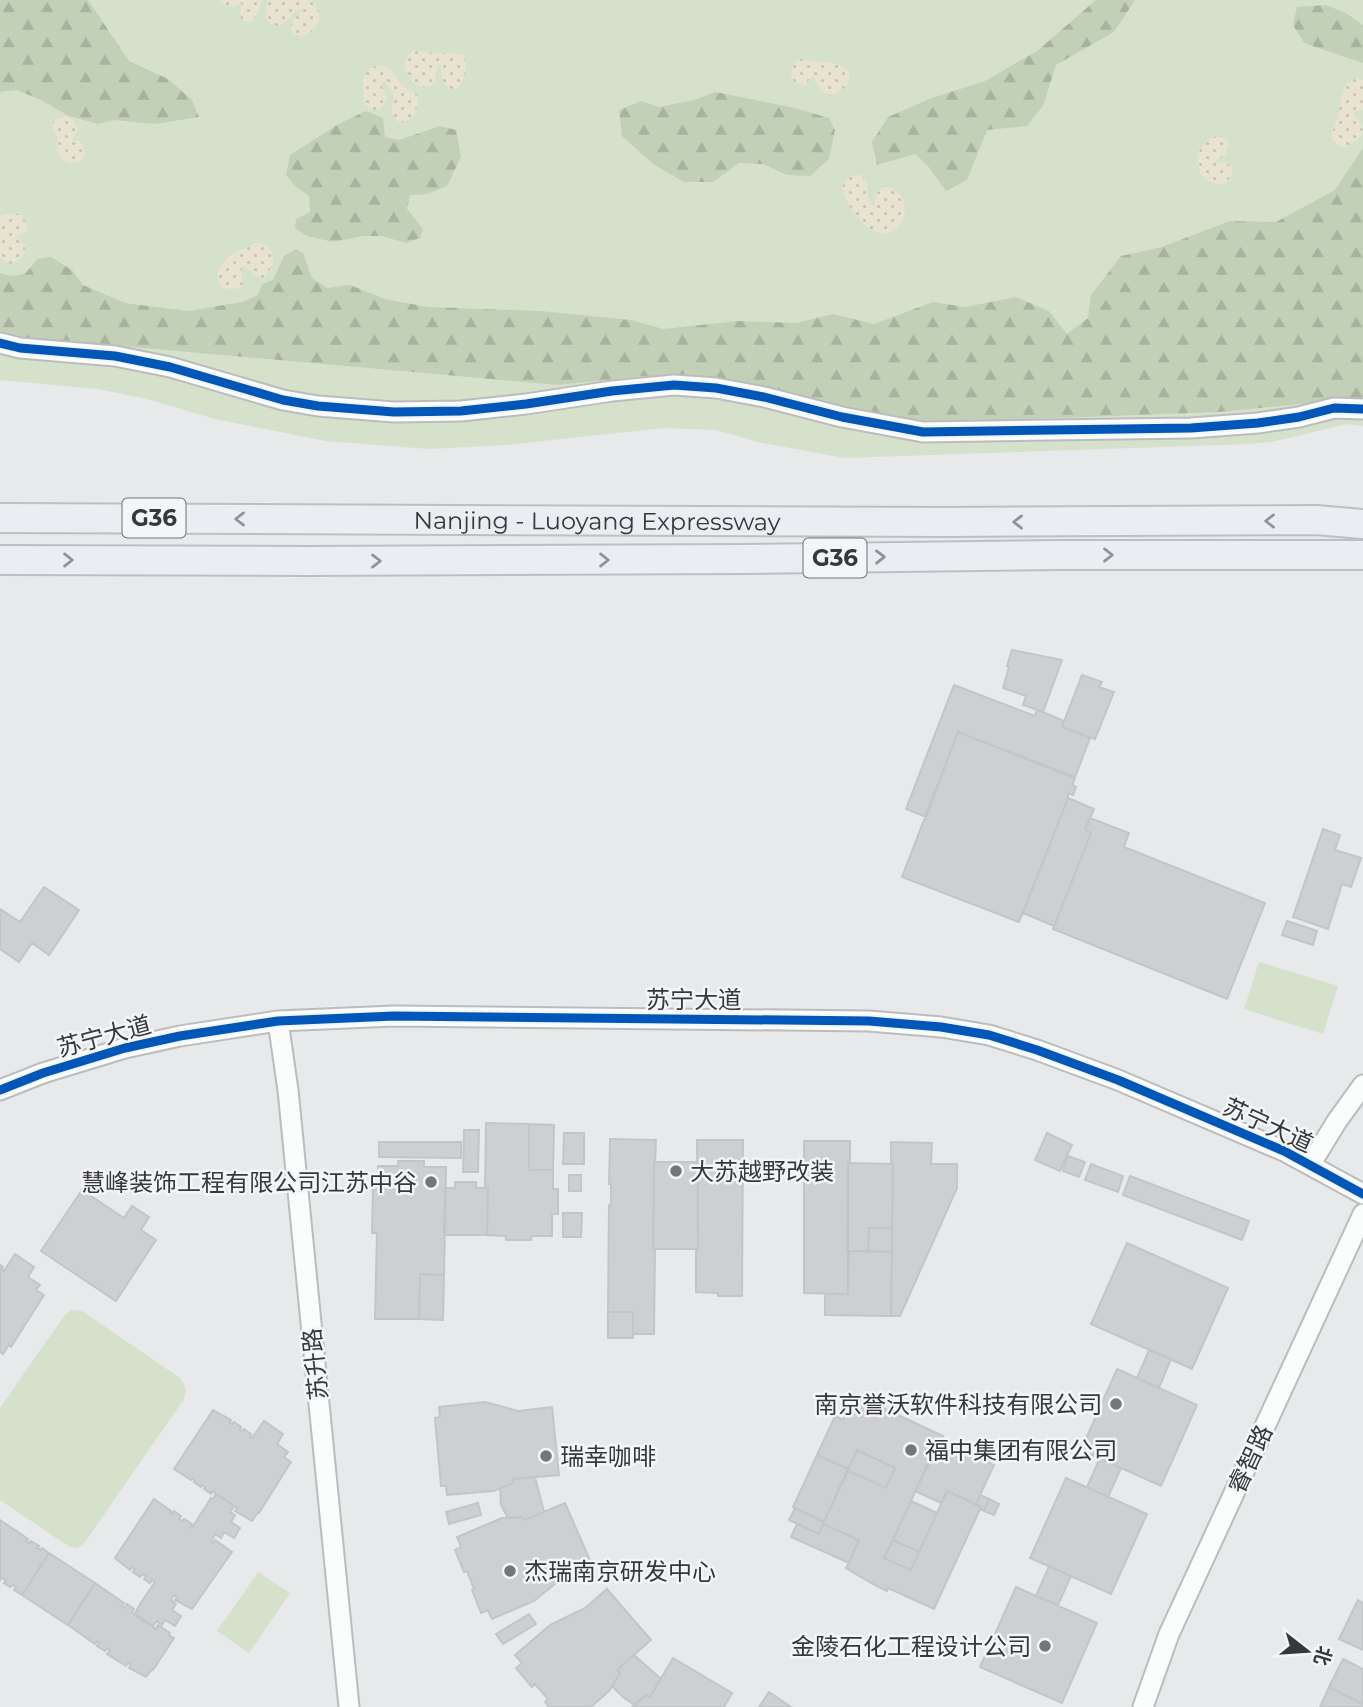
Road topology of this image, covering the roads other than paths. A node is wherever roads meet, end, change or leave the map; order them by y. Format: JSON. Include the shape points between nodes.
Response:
{"nodes":[{"id":1,"x":0,"y":343,"type":"edge"},
{"id":2,"x":1363,"y":409,"type":"edge"},
{"id":3,"x":1363,"y":509,"type":"edge"},
{"id":4,"x":0,"y":518,"type":"edge"},
{"id":5,"x":1316,"y":520,"type":"junction"},
{"id":6,"x":1363,"y":524,"type":"edge"},
{"id":7,"x":1363,"y":555,"type":"edge"},
{"id":8,"x":0,"y":560,"type":"edge"},
{"id":9,"x":278,"y":1021,"type":"junction"},
{"id":10,"x":1363,"y":1085,"type":"edge"},
{"id":11,"x":0,"y":1090,"type":"edge"},
{"id":12,"x":1310,"y":1165,"type":"junction"},
{"id":13,"x":1363,"y":1194,"type":"edge"},
{"id":14,"x":1363,"y":1214,"type":"edge"},
{"id":15,"x":349,"y":1707,"type":"edge"},
{"id":16,"x":1143,"y":1707,"type":"edge"}],
"edges":[{"from":1,"to":2,"type":"street","via":[[170,367],[283,400],[394,412],[474,410],[674,385],[716,387],[923,432],[1191,428],[1258,423],[1335,408]]},
{"from":3,"to":5,"type":"highway"},
{"from":5,"to":4,"type":"highway","name":"Nanjing - Luoyang Expressway","number":"G36","one_way":true},
{"from":5,"to":6,"type":"highway","name":"Nanjing - Luoyang Expressway","number":"G36"},
{"from":8,"to":7,"type":"highway","name":"Nanjing - Luoyang Expressway","number":"G36","one_way":true},
{"from":9,"to":11,"type":"street","name":"苏宁大道","via":[[125,1048]]},
{"from":9,"to":12,"type":"street","name":"苏宁大道","via":[[394,1016],[793,1019],[941,1027],[989,1035],[1074,1063]]},
{"from":9,"to":15,"type":"street","name":"苏升路"},
{"from":10,"to":12,"type":"street"},
{"from":12,"to":13,"type":"street","name":"苏宁大道"},
{"from":14,"to":16,"type":"street","name":"睿智路","via":[[1169,1634]]}]}
